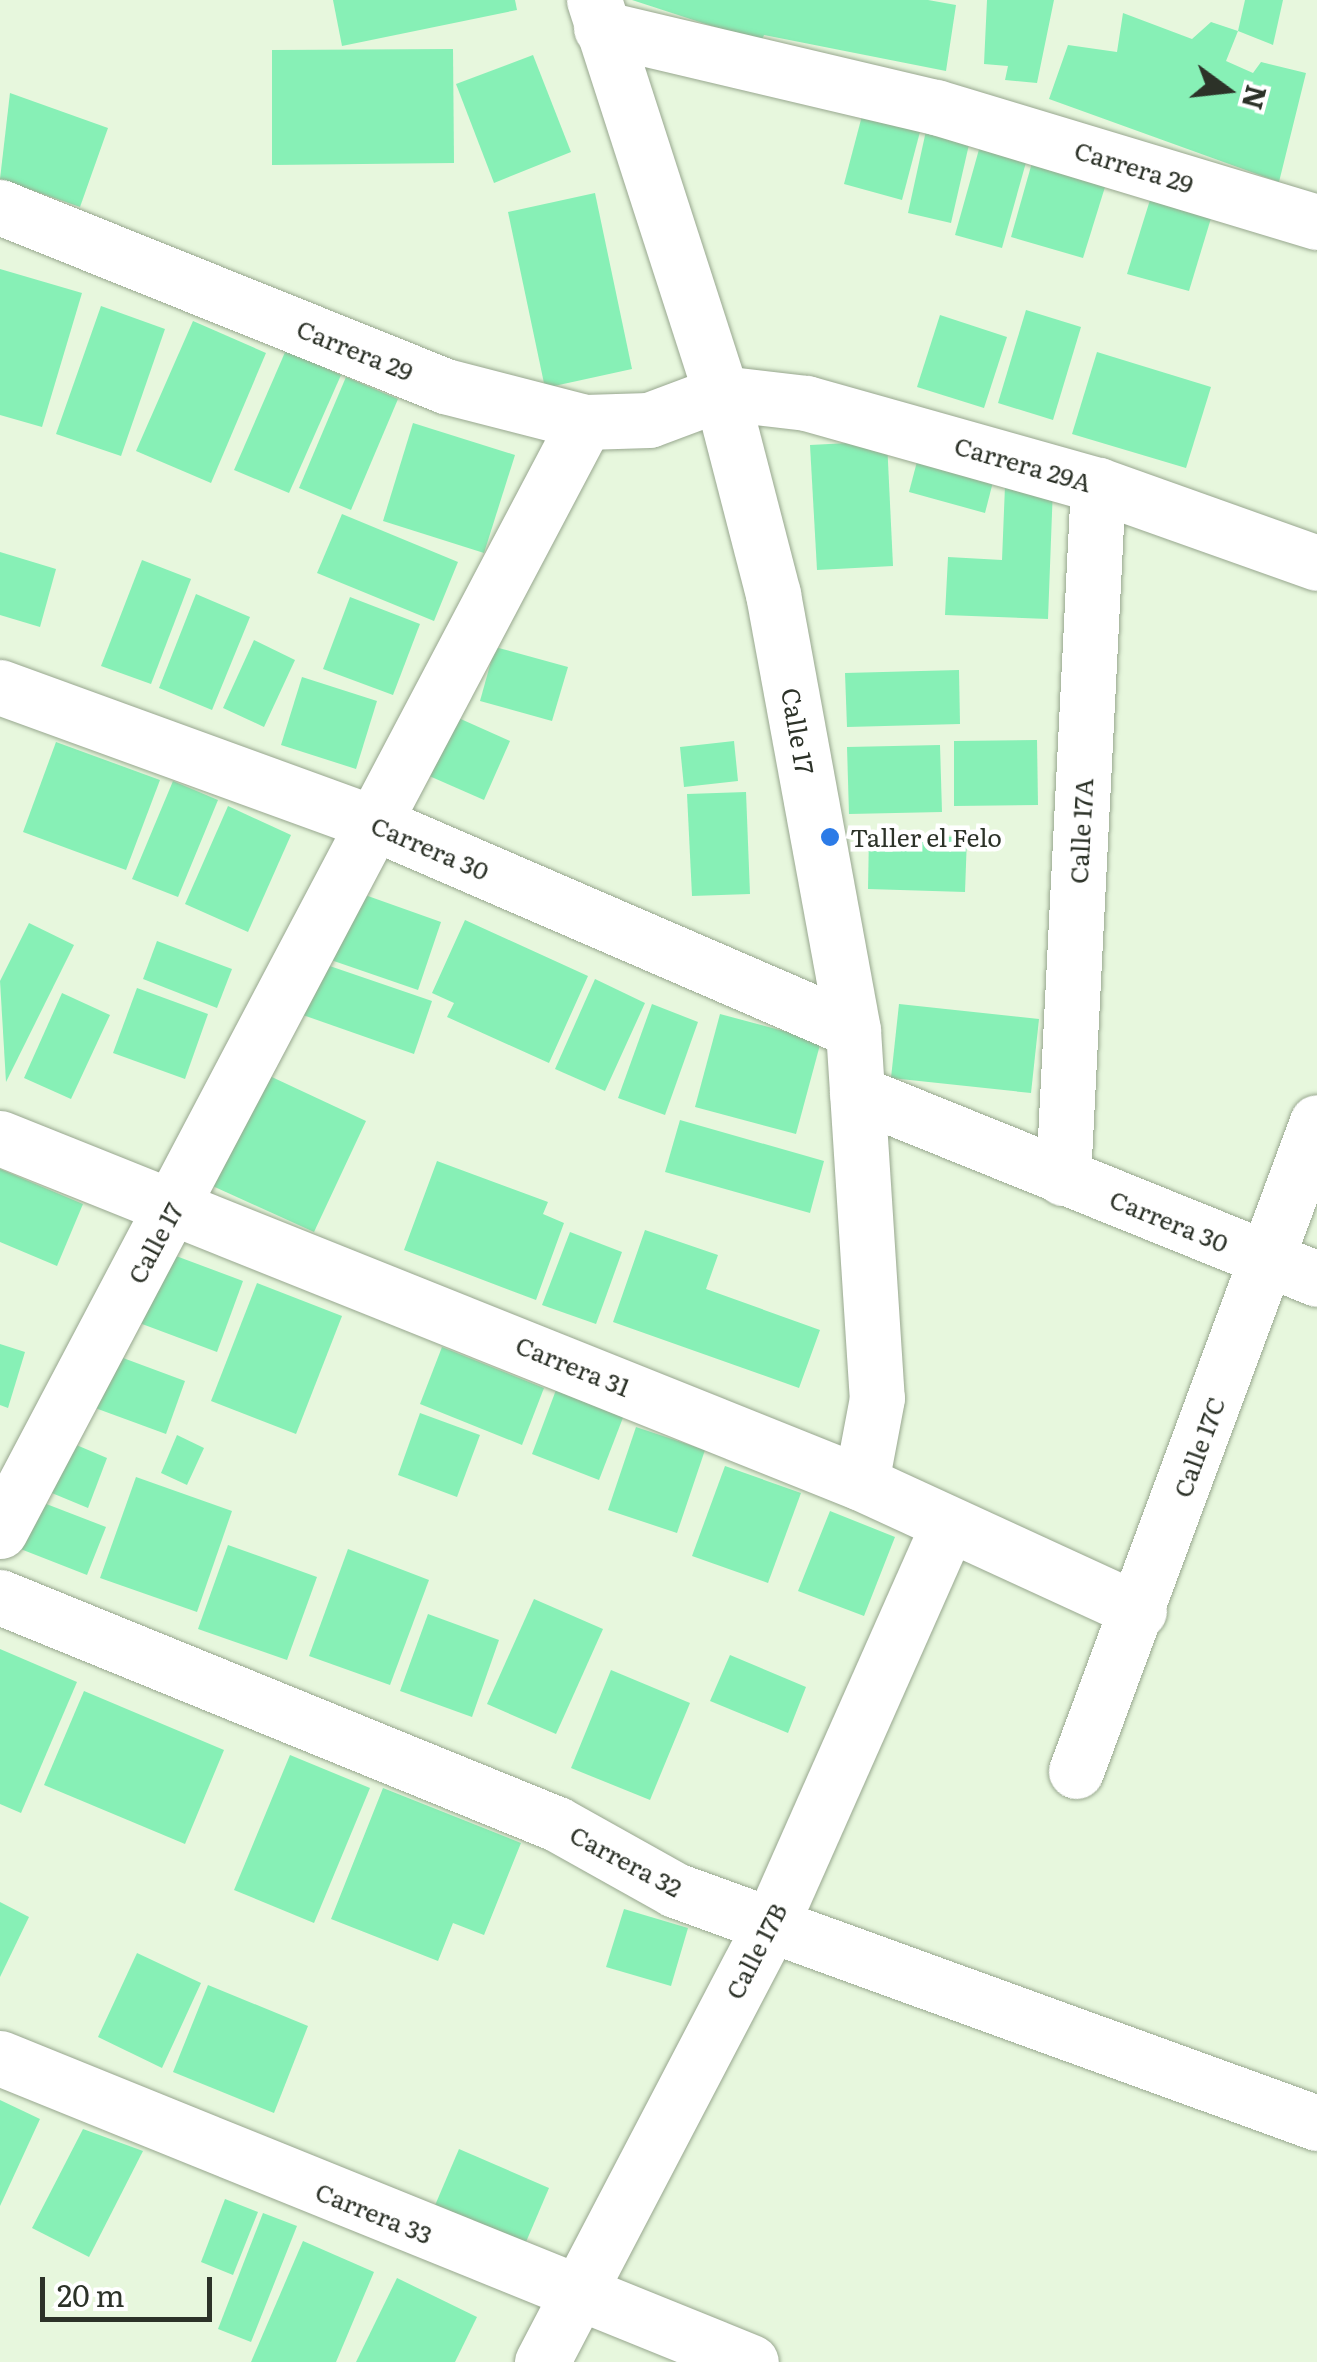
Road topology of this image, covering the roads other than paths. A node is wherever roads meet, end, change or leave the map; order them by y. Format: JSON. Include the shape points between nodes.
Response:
{"nodes":[{"id":1,"x":598,"y":14,"type":"edge"},
{"id":2,"x":2,"y":212,"type":"edge"},
{"id":3,"x":1317,"y":222,"type":"edge"},
{"id":4,"x":722,"y":393,"type":"junction"},
{"id":5,"x":585,"y":422,"type":"junction"},
{"id":6,"x":1098,"y":485,"type":"junction"},
{"id":7,"x":1317,"y":563,"type":"edge"},
{"id":8,"x":0,"y":687,"type":"edge"},
{"id":9,"x":379,"y":825,"type":"junction"},
{"id":10,"x":853,"y":1030,"type":"junction"},
{"id":11,"x":856,"y":1093,"type":"junction"},
{"id":12,"x":1317,"y":1122,"type":"edge"},
{"id":13,"x":0,"y":1138,"type":"edge"},
{"id":14,"x":1063,"y":1178,"type":"junction"},
{"id":15,"x":176,"y":1205,"type":"junction"},
{"id":16,"x":1266,"y":1262,"type":"junction"},
{"id":17,"x":1317,"y":1279,"type":"edge"},
{"id":18,"x":861,"y":1483,"type":"junction"},
{"id":19,"x":947,"y":1528,"type":"junction"},
{"id":20,"x":0,"y":1531,"type":"edge"},
{"id":21,"x":0,"y":1597,"type":"edge"},
{"id":22,"x":1139,"y":1611,"type":"junction"},
{"id":23,"x":1076,"y":1770,"type":"dead end"},
{"id":24,"x":774,"y":1920,"type":"junction"},
{"id":25,"x":0,"y":2058,"type":"edge"},
{"id":26,"x":1317,"y":2123,"type":"edge"},
{"id":27,"x":576,"y":2296,"type":"junction"},
{"id":28,"x":542,"y":2362,"type":"edge"},
{"id":29,"x":751,"y":2362,"type":"edge"}],
"edges":[{"from":1,"to":3,"type":"street","name":"Carrera 29","via":[[936,106]]},
{"from":1,"to":4,"type":"street","name":"Calle 17"},
{"from":2,"to":5,"type":"street","name":"Carrera 29","via":[[444,386]]},
{"from":4,"to":5,"type":"street","name":"Carrera 29","via":[[649,420]]},
{"from":4,"to":6,"type":"street","name":"Carrera 29A","via":[[806,403]]},
{"from":4,"to":10,"type":"street","name":"Calle 17","via":[[773,594]]},
{"from":5,"to":9,"type":"street","name":"Calle 17"},
{"from":6,"to":7,"type":"street","name":"Carrera 29A"},
{"from":6,"to":14,"type":"street","name":"Calle 17A"},
{"from":8,"to":9,"type":"street","name":"Carrera 30"},
{"from":9,"to":10,"type":"street","name":"Carrera 30"},
{"from":9,"to":15,"type":"street","name":"Calle 17"},
{"from":10,"to":11,"type":"street","name":"Calle 17"},
{"from":11,"to":14,"type":"street","name":"Carrera 30"},
{"from":11,"to":18,"type":"street","name":"Calle 17","via":[[877,1398]]},
{"from":12,"to":16,"type":"street","name":"Calle 17C"},
{"from":13,"to":15,"type":"street","name":"Carrera 31"},
{"from":14,"to":16,"type":"street","name":"Carrera 30"},
{"from":15,"to":18,"type":"street","name":"Carrera 31"},
{"from":15,"to":20,"type":"street","name":"Calle 17"},
{"from":16,"to":17,"type":"street","name":"Carrera 30"},
{"from":16,"to":22,"type":"street","name":"Calle 17C"},
{"from":18,"to":19,"type":"street","name":"Carrera 31"},
{"from":19,"to":22,"type":"street","name":"Carrera 31"},
{"from":19,"to":24,"type":"street","name":"Calle 17B"},
{"from":21,"to":24,"type":"street","name":"Carrera 32","via":[[557,1824],[676,1890]]},
{"from":22,"to":23,"type":"street","name":"Calle 17C"},
{"from":24,"to":26,"type":"street","name":"Carrera 32"},
{"from":24,"to":27,"type":"street","name":"Calle 17B"},
{"from":25,"to":27,"type":"street","name":"Carrera 33"},
{"from":27,"to":28,"type":"street","name":"Calle 17B"},
{"from":27,"to":29,"type":"street","name":"Carrera 33"}]}
